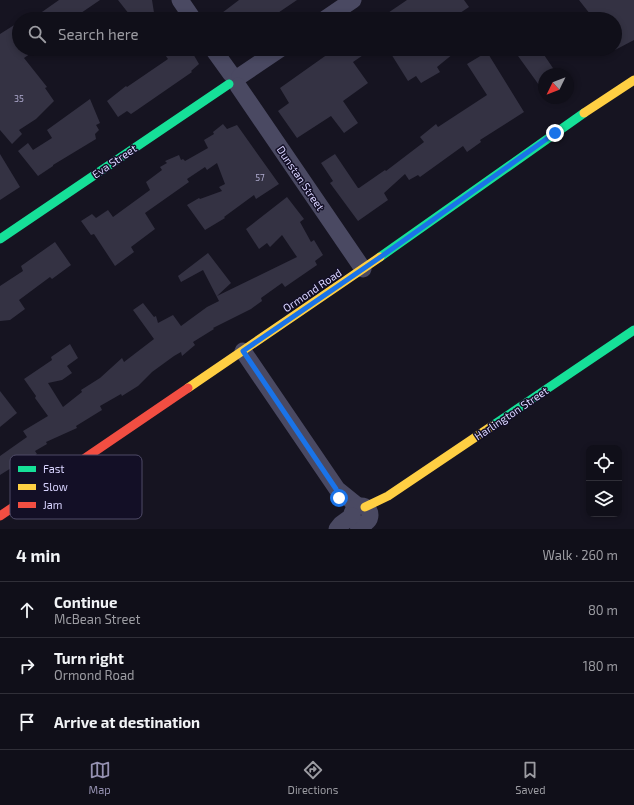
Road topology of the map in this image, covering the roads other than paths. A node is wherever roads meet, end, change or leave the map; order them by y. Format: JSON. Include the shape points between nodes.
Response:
{"nodes":[{"id":1,"x":180,"y":0,"type":"edge"},
{"id":2,"x":353,"y":0,"type":"edge"},
{"id":3,"x":188,"y":12,"type":"edge"},
{"id":4,"x":335,"y":12,"type":"edge"},
{"id":5,"x":218,"y":56,"type":"edge"},
{"id":6,"x":270,"y":56,"type":"edge"},
{"id":7,"x":234,"y":80,"type":"junction"},
{"id":8,"x":634,"y":80,"type":"edge"},
{"id":9,"x":0,"y":239,"type":"edge"},
{"id":10,"x":363,"y":269,"type":"junction"},
{"id":11,"x":634,"y":330,"type":"edge"},
{"id":12,"x":243,"y":351,"type":"junction"},
{"id":13,"x":90,"y":455,"type":"edge"},
{"id":14,"x":388,"y":496,"type":"joint"},
{"id":15,"x":10,"y":509,"type":"edge"},
{"id":16,"x":0,"y":516,"type":"edge"},
{"id":17,"x":362,"y":519,"type":"edge"},
{"id":18,"x":336,"y":529,"type":"edge"}],
"edges":[{"from":1,"to":3,"type":"street"},
{"from":2,"to":4,"type":"street"},
{"from":5,"to":7,"type":"street","name":"Dunstan Street"},
{"from":6,"to":7,"type":"street","name":"Eva Street"},
{"from":7,"to":9,"type":"street","name":"Eva Street"},
{"from":7,"to":10,"type":"street","name":"Dunstan Street"},
{"from":8,"to":10,"type":"street","name":"Ormond Road"},
{"from":10,"to":12,"type":"street","name":"Ormond Road"},
{"from":11,"to":14,"type":"street","name":"Harlington Street"},
{"from":12,"to":13,"type":"street","name":"Ormond Road"},
{"from":12,"to":17,"type":"street","via":[[336,489]]},
{"from":14,"to":17,"type":"street","name":"Harlington Street"},
{"from":15,"to":16,"type":"street","name":"Ormond Road"},
{"from":17,"to":18,"type":"street","name":"Harlington Street","via":[[341,524]]}]}
